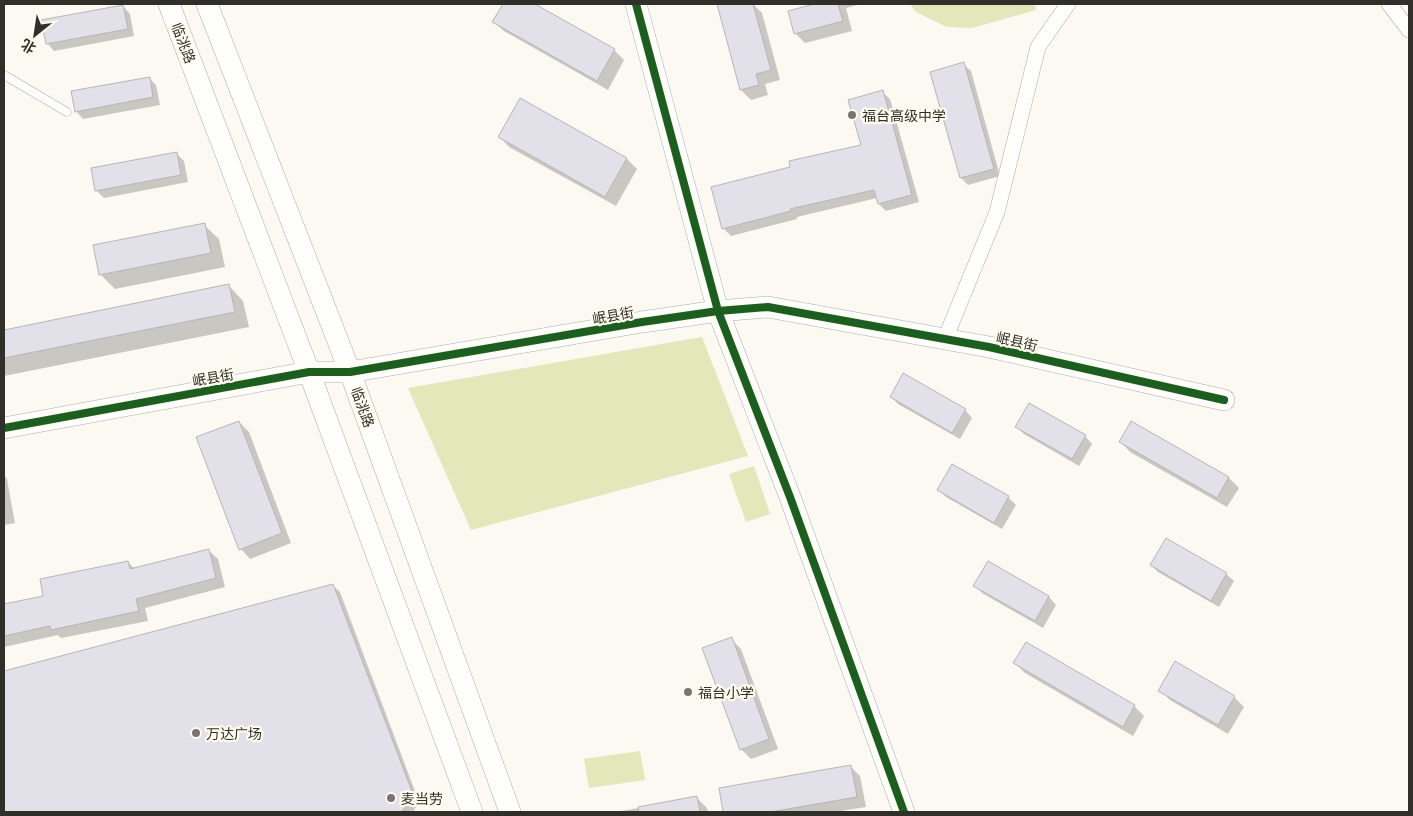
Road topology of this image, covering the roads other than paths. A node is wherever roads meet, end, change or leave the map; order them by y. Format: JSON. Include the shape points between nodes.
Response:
{"nodes":[{"id":1,"x":169,"y":4,"type":"edge"},
{"id":2,"x":207,"y":4,"type":"edge"},
{"id":3,"x":636,"y":4,"type":"edge"},
{"id":4,"x":1068,"y":4,"type":"edge"},
{"id":5,"x":1388,"y":4,"type":"edge"},
{"id":6,"x":1409,"y":30,"type":"edge"},
{"id":7,"x":4,"y":75,"type":"edge"},
{"id":8,"x":67,"y":112,"type":"dead end"},
{"id":9,"x":718,"y":311,"type":"junction"},
{"id":10,"x":945,"y":338,"type":"junction"},
{"id":11,"x":309,"y":372,"type":"junction"},
{"id":12,"x":350,"y":372,"type":"junction"},
{"id":13,"x":1224,"y":400,"type":"dead end"},
{"id":14,"x":4,"y":428,"type":"edge"},
{"id":15,"x":472,"y":812,"type":"edge"},
{"id":16,"x":510,"y":812,"type":"edge"},
{"id":17,"x":904,"y":812,"type":"edge"}],
"edges":[{"from":1,"to":11,"type":"street","name":"临洮路"},
{"from":2,"to":12,"type":"street","name":"临洮路"},
{"from":3,"to":9,"type":"street"},
{"from":4,"to":10,"type":"street","via":[[1038,47],[997,212]]},
{"from":5,"to":6,"type":"street"},
{"from":7,"to":8,"type":"lane"},
{"from":9,"to":10,"type":"street","name":"岷县街","via":[[768,307]]},
{"from":9,"to":12,"type":"street","name":"岷县街"},
{"from":9,"to":17,"type":"street","via":[[790,497]]},
{"from":10,"to":13,"type":"street","name":"岷县街"},
{"from":11,"to":12,"type":"street","name":"岷县街"},
{"from":11,"to":14,"type":"street","name":"岷县街"},
{"from":11,"to":15,"type":"street","name":"临洮路"},
{"from":12,"to":16,"type":"street","name":"临洮路"}]}
